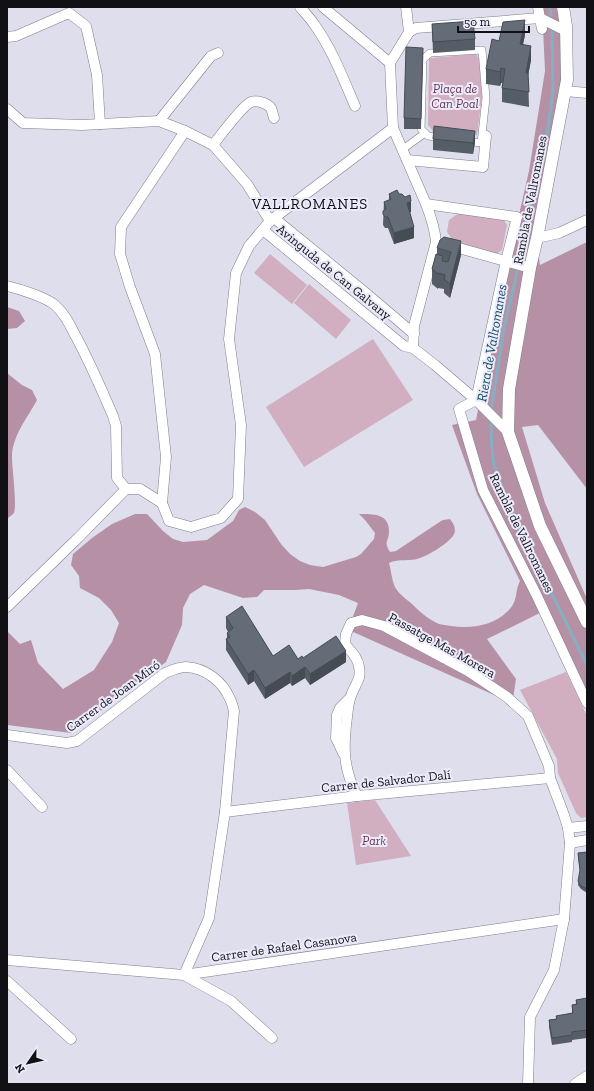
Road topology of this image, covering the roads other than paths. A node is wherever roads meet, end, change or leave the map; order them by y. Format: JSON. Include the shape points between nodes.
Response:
{"nodes":[{"id":1,"x":300,"y":7,"type":"edge"},
{"id":2,"x":324,"y":7,"type":"edge"},
{"id":3,"x":406,"y":7,"type":"edge"},
{"id":4,"x":538,"y":7,"type":"edge"},
{"id":5,"x":564,"y":7,"type":"edge"},
{"id":6,"x":70,"y":10,"type":"edge"},
{"id":7,"x":540,"y":18,"type":"junction"},
{"id":8,"x":542,"y":29,"type":"dead end"},
{"id":9,"x":566,"y":31,"type":"junction"},
{"id":10,"x":409,"y":32,"type":"junction"},
{"id":11,"x":7,"y":37,"type":"edge"},
{"id":12,"x":218,"y":53,"type":"dead end"},
{"id":13,"x":390,"y":63,"type":"junction"},
{"id":14,"x":565,"y":91,"type":"junction"},
{"id":15,"x":587,"y":93,"type":"edge"},
{"id":16,"x":356,"y":106,"type":"dead end"},
{"id":17,"x":7,"y":109,"type":"edge"},
{"id":18,"x":274,"y":118,"type":"dead end"},
{"id":19,"x":159,"y":121,"type":"junction"},
{"id":20,"x":100,"y":124,"type":"junction"},
{"id":21,"x":393,"y":128,"type":"junction"},
{"id":22,"x":185,"y":131,"type":"junction"},
{"id":23,"x":425,"y":133,"type":"junction"},
{"id":24,"x":486,"y":136,"type":"dead end"},
{"id":25,"x":213,"y":145,"type":"junction"},
{"id":26,"x":403,"y":149,"type":"junction"},
{"id":27,"x":407,"y":160,"type":"junction"},
{"id":28,"x":426,"y":204,"type":"junction"},
{"id":29,"x":272,"y":219,"type":"junction"},
{"id":30,"x":587,"y":220,"type":"edge"},
{"id":31,"x":263,"y":230,"type":"junction"},
{"id":32,"x":537,"y":238,"type":"junction"},
{"id":33,"x":436,"y":242,"type":"junction"},
{"id":34,"x":506,"y":261,"type":"junction"},
{"id":35,"x":530,"y":268,"type":"junction"},
{"id":36,"x":7,"y":286,"type":"edge"},
{"id":37,"x":414,"y":334,"type":"junction"},
{"id":38,"x":414,"y":348,"type":"junction"},
{"id":39,"x":476,"y":400,"type":"junction"},
{"id":40,"x":508,"y":432,"type":"junction"},
{"id":41,"x":126,"y":489,"type":"junction"},
{"id":42,"x":162,"y":503,"type":"junction"},
{"id":43,"x":7,"y":607,"type":"edge"},
{"id":44,"x":587,"y":622,"type":"edge"},
{"id":45,"x":587,"y":703,"type":"edge"},
{"id":46,"x":7,"y":735,"type":"edge"},
{"id":47,"x":7,"y":770,"type":"edge"},
{"id":48,"x":550,"y":778,"type":"junction"},
{"id":49,"x":357,"y":796,"type":"junction"},
{"id":50,"x":42,"y":807,"type":"dead end"},
{"id":51,"x":225,"y":812,"type":"junction"},
{"id":52,"x":587,"y":826,"type":"edge"},
{"id":53,"x":568,"y":828,"type":"junction"},
{"id":54,"x":587,"y":840,"type":"edge"},
{"id":55,"x":570,"y":843,"type":"junction"},
{"id":56,"x":564,"y":919,"type":"junction"},
{"id":57,"x":7,"y":960,"type":"edge"},
{"id":58,"x":184,"y":975,"type":"junction"},
{"id":59,"x":7,"y":981,"type":"edge"},
{"id":60,"x":272,"y":1038,"type":"dead end"},
{"id":61,"x":71,"y":1039,"type":"dead end"},
{"id":62,"x":587,"y":1076,"type":"edge"},
{"id":63,"x":528,"y":1084,"type":"edge"},
{"id":64,"x":575,"y":1084,"type":"edge"}],
"edges":[{"from":1,"to":16,"type":"street","via":[[325,41]]},
{"from":2,"to":13,"type":"street"},
{"from":3,"to":10,"type":"street"},
{"from":4,"to":7,"type":"street"},
{"from":5,"to":9,"type":"street","name":"Rambla de Vallromanes"},
{"from":6,"to":11,"type":"street","via":[[16,36]]},
{"from":6,"to":20,"type":"street","via":[[86,26],[97,75]]},
{"from":7,"to":8,"type":"street"},
{"from":7,"to":9,"type":"street"},
{"from":7,"to":10,"type":"street","via":[[416,28]]},
{"from":9,"to":14,"type":"street","name":"Rambla de Vallromanes"},
{"from":10,"to":13,"type":"street"},
{"from":12,"to":19,"type":"street","via":[[211,56]]},
{"from":13,"to":21,"type":"street"},
{"from":14,"to":15,"type":"street"},
{"from":14,"to":32,"type":"street","name":"Rambla de Vallromanes"},
{"from":17,"to":20,"type":"street","name":"Avinguda de Can Galvany","via":[[23,123]]},
{"from":18,"to":25,"type":"street","via":[[271,108],[263,103],[251,102]]},
{"from":19,"to":20,"type":"street","name":"Avinguda de Can Galvany"},
{"from":19,"to":22,"type":"street","name":"Avinguda de Can Galvany"},
{"from":21,"to":26,"type":"street"},
{"from":21,"to":29,"type":"street"},
{"from":22,"to":25,"type":"street","name":"Avinguda de Can Galvany"},
{"from":22,"to":42,"type":"street","via":[[121,227],[120,254],[155,354],[166,457]]},
{"from":23,"to":23,"type":"street","via":[[421,130],[423,59],[430,53],[482,50],[486,98],[481,142],[428,136]]},
{"from":23,"to":26,"type":"street"},
{"from":24,"to":27,"type":"street","via":[[483,167]]},
{"from":25,"to":29,"type":"street","name":"Avinguda de Can Galvany","via":[[247,184]]},
{"from":26,"to":27,"type":"street"},
{"from":27,"to":28,"type":"street"},
{"from":28,"to":33,"type":"street","via":[[434,224]]},
{"from":28,"to":34,"type":"street","name":"Rambla de Vallromanes","via":[[517,217]]},
{"from":29,"to":31,"type":"street","name":"Avinguda de Can Galvany"},
{"from":29,"to":37,"type":"street","name":"Avinguda de Can Galvany"},
{"from":30,"to":32,"type":"street","via":[[559,234]]},
{"from":31,"to":38,"type":"street","name":"Avinguda de Can Galvany","via":[[404,346]]},
{"from":31,"to":42,"type":"street","via":[[249,246],[236,273],[229,339],[241,425],[238,499],[221,518],[190,527],[169,521]]},
{"from":32,"to":35,"type":"street","name":"Rambla de Vallromanes"},
{"from":33,"to":34,"type":"street"},
{"from":33,"to":37,"type":"street"},
{"from":34,"to":35,"type":"street"},
{"from":34,"to":39,"type":"street","name":"Rambla de Vallromanes"},
{"from":35,"to":40,"type":"street","name":"Rambla de Vallromanes","via":[[509,389]]},
{"from":36,"to":41,"type":"street","via":[[43,298],[63,313],[113,416],[116,426],[117,478]]},
{"from":37,"to":38,"type":"street"},
{"from":38,"to":39,"type":"street","name":"Avinguda de Can Galvany"},
{"from":39,"to":40,"type":"street","name":"Avinguda de Can Galvany"},
{"from":39,"to":45,"type":"street","name":"Rambla de Vallromanes","via":[[460,409],[483,490]]},
{"from":40,"to":44,"type":"street","name":"Rambla de Vallromanes","via":[[540,526]]},
{"from":41,"to":42,"type":"street","via":[[140,489]]},
{"from":41,"to":43,"type":"street"},
{"from":46,"to":51,"type":"street","name":"Carrer de Joan Miró","via":[[72,743],[165,672],[177,668],[193,668],[210,675],[223,688],[234,711]]},
{"from":47,"to":50,"type":"street"},
{"from":48,"to":49,"type":"street","name":"Carrer de Salvador Dalí"},
{"from":48,"to":49,"type":"street","name":"Passatge Mas Morera","via":[[550,766],[528,716],[507,697],[468,671],[384,626],[362,620],[351,623],[345,644],[356,656],[360,678],[350,698],[345,734],[345,764]]},
{"from":48,"to":53,"type":"street"},
{"from":49,"to":51,"type":"street","name":"Carrer de Salvador Dalí"},
{"from":51,"to":58,"type":"street","via":[[209,918]]},
{"from":52,"to":53,"type":"street"},
{"from":53,"to":55,"type":"street"},
{"from":54,"to":55,"type":"street"},
{"from":55,"to":56,"type":"street"},
{"from":56,"to":58,"type":"street","name":"Carrer de Rafael Casanova"},
{"from":56,"to":63,"type":"street","via":[[554,970],[530,1017]]},
{"from":57,"to":58,"type":"street","name":"Carrer de Rafael Casanova"},
{"from":58,"to":60,"type":"street","via":[[231,1001]]},
{"from":59,"to":61,"type":"street"},
{"from":62,"to":64,"type":"street"}]}
